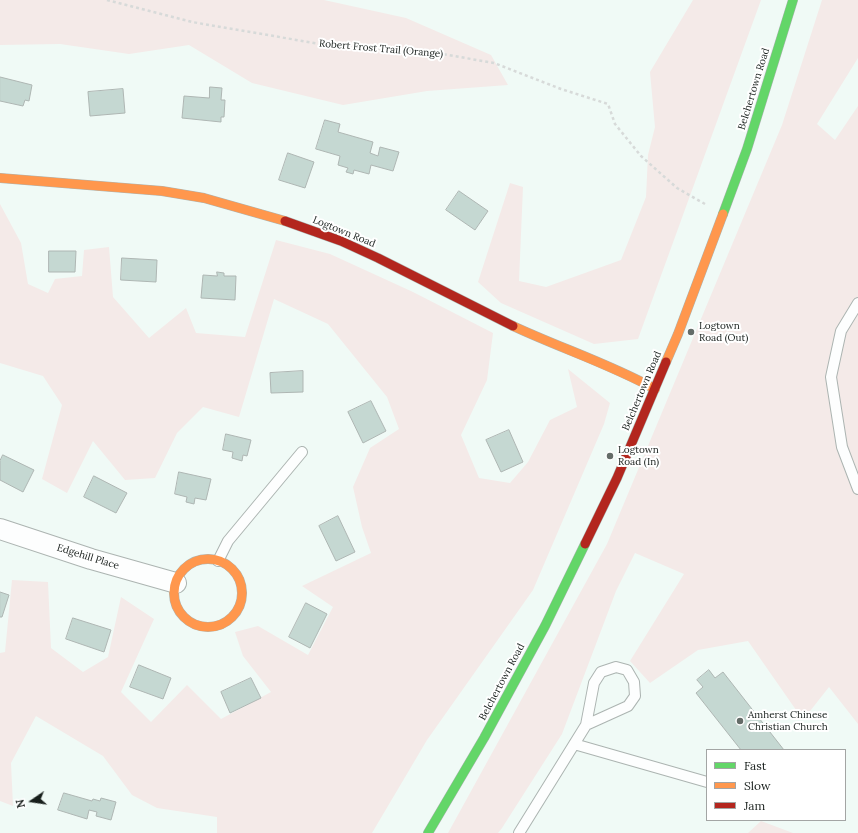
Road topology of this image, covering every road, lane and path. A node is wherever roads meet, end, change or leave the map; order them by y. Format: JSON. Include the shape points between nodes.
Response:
{"nodes":[{"id":1,"x":106,"y":0,"type":"edge"},
{"id":2,"x":793,"y":0,"type":"edge"},
{"id":3,"x":0,"y":178,"type":"edge"},
{"id":4,"x":723,"y":214,"type":"junction"},
{"id":5,"x":858,"y":303,"type":"edge"},
{"id":6,"x":655,"y":389,"type":"junction"},
{"id":7,"x":302,"y":452,"type":"dead end"},
{"id":8,"x":858,"y":489,"type":"edge"},
{"id":9,"x":0,"y":529,"type":"edge"},
{"id":10,"x":218,"y":561,"type":"junction"},
{"id":11,"x":176,"y":583,"type":"junction"},
{"id":12,"x":586,"y":725,"type":"junction"},
{"id":13,"x":574,"y":744,"type":"junction"},
{"id":14,"x":706,"y":782,"type":"edge"},
{"id":15,"x":428,"y":833,"type":"edge"},
{"id":16,"x":519,"y":833,"type":"edge"}],
"edges":[{"from":1,"to":4,"type":"path","name":"Robert Frost Trail (Orange)","via":[[192,22],[313,42],[431,52],[494,63],[608,104],[615,124],[641,156],[677,188]]},
{"from":2,"to":4,"type":"main road","name":"Belchertown Road","via":[[748,149]]},
{"from":3,"to":6,"type":"main road","name":"Logtown Road","via":[[162,191],[204,198],[266,215],[378,258],[541,339],[635,378]]},
{"from":4,"to":6,"type":"main road","name":"Belchertown Road"},
{"from":5,"to":8,"type":"lane","via":[[841,331],[831,377],[842,447]]},
{"from":6,"to":15,"type":"main road","name":"Belchertown Road","via":[[617,478],[545,626],[484,738]]},
{"from":7,"to":10,"type":"lane","via":[[228,541]]},
{"from":9,"to":11,"type":"street","name":"Edgehill Place"},
{"from":10,"to":11,"type":"main road","via":[[195,562],[183,571]]},
{"from":10,"to":11,"type":"main road","via":[[234,571],[242,593],[237,612],[222,624],[204,627],[186,619],[176,602]]},
{"from":12,"to":12,"type":"lane","via":[[594,683],[602,672],[616,667],[627,670],[634,682],[635,696],[628,706]]},
{"from":12,"to":13,"type":"lane"},
{"from":13,"to":14,"type":"lane"},
{"from":13,"to":16,"type":"lane"}]}
